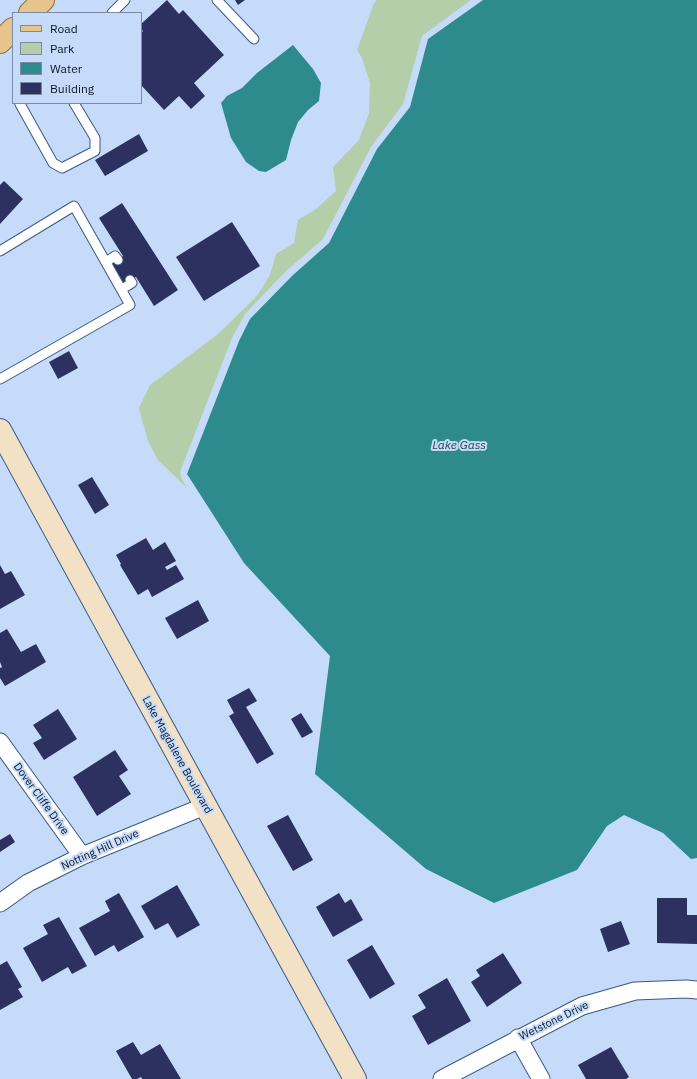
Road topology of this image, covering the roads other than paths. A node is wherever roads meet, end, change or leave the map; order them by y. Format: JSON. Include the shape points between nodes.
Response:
{"nodes":[{"id":1,"x":43,"y":0,"type":"edge"},
{"id":2,"x":125,"y":0,"type":"edge"},
{"id":3,"x":217,"y":0,"type":"edge"},
{"id":4,"x":31,"y":12,"type":"edge"},
{"id":5,"x":113,"y":12,"type":"edge"},
{"id":6,"x":254,"y":39,"type":"dead end"},
{"id":7,"x":20,"y":104,"type":"edge"},
{"id":8,"x":75,"y":104,"type":"edge"},
{"id":9,"x":0,"y":251,"type":"edge"},
{"id":10,"x":118,"y":260,"type":"dead end"},
{"id":11,"x":106,"y":262,"type":"junction"},
{"id":12,"x":130,"y":280,"type":"dead end"},
{"id":13,"x":122,"y":290,"type":"junction"},
{"id":14,"x":0,"y":379,"type":"edge"},
{"id":15,"x":0,"y":430,"type":"edge"},
{"id":16,"x":0,"y":742,"type":"edge"},
{"id":17,"x":205,"y":806,"type":"junction"},
{"id":18,"x":82,"y":856,"type":"junction"},
{"id":19,"x":0,"y":903,"type":"edge"},
{"id":20,"x":697,"y":990,"type":"edge"},
{"id":21,"x":518,"y":1038,"type":"junction"},
{"id":22,"x":355,"y":1079,"type":"edge"},
{"id":23,"x":442,"y":1079,"type":"edge"},
{"id":24,"x":541,"y":1079,"type":"edge"}],
"edges":[{"from":1,"to":4,"type":"main road"},
{"from":2,"to":5,"type":"lane"},
{"from":3,"to":6,"type":"lane"},
{"from":7,"to":8,"type":"lane","via":[[53,163],[62,168],[95,151],[95,138]]},
{"from":9,"to":11,"type":"lane","via":[[74,206]]},
{"from":10,"to":11,"type":"lane","via":[[115,256]]},
{"from":11,"to":13,"type":"lane"},
{"from":12,"to":13,"type":"lane","via":[[132,283]]},
{"from":13,"to":14,"type":"lane","via":[[130,304]]},
{"from":15,"to":17,"type":"street","name":"Lake Magdalene Boulevard"},
{"from":16,"to":18,"type":"street","name":"Dover Cliffe Drive"},
{"from":17,"to":18,"type":"street","name":"Notting Hill Drive"},
{"from":17,"to":22,"type":"street","name":"Lake Magdalene Boulevard"},
{"from":18,"to":19,"type":"street","name":"Notting Hill Drive","via":[[28,883]]},
{"from":20,"to":21,"type":"street","name":"Wetstone Drive","via":[[635,991],[582,1006]]},
{"from":21,"to":23,"type":"street","name":"Wetstone Drive"},
{"from":21,"to":24,"type":"street"}]}
